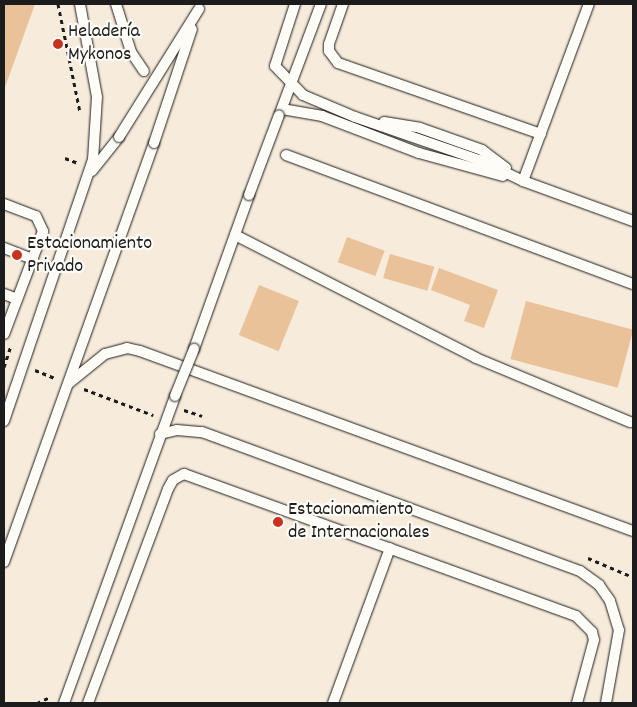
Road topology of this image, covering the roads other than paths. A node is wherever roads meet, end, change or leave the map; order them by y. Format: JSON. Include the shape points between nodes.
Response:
{"nodes":[{"id":1,"x":80,"y":4,"type":"edge"},
{"id":2,"x":116,"y":4,"type":"edge"},
{"id":3,"x":295,"y":4,"type":"edge"},
{"id":4,"x":321,"y":4,"type":"edge"},
{"id":5,"x":343,"y":4,"type":"edge"},
{"id":6,"x":589,"y":4,"type":"edge"},
{"id":7,"x":200,"y":5,"type":"edge"},
{"id":8,"x":144,"y":71,"type":"dead end"},
{"id":9,"x":291,"y":86,"type":"junction"},
{"id":10,"x":281,"y":112,"type":"junction"},
{"id":11,"x":540,"y":134,"type":"junction"},
{"id":12,"x":286,"y":155,"type":"dead end"},
{"id":13,"x":90,"y":174,"type":"junction"},
{"id":14,"x":523,"y":181,"type":"junction"},
{"id":15,"x":4,"y":204,"type":"edge"},
{"id":16,"x":633,"y":221,"type":"edge"},
{"id":17,"x":235,"y":235,"type":"junction"},
{"id":18,"x":4,"y":248,"type":"edge"},
{"id":19,"x":33,"y":258,"type":"junction"},
{"id":20,"x":633,"y":284,"type":"edge"},
{"id":21,"x":4,"y":294,"type":"edge"},
{"id":22,"x":17,"y":299,"type":"junction"},
{"id":23,"x":4,"y":334,"type":"edge"},
{"id":24,"x":69,"y":382,"type":"junction"},
{"id":25,"x":4,"y":421,"type":"edge"},
{"id":26,"x":630,"y":422,"type":"dead end"},
{"id":27,"x":160,"y":434,"type":"junction"},
{"id":28,"x":633,"y":531,"type":"edge"},
{"id":29,"x":390,"y":548,"type":"junction"},
{"id":30,"x":4,"y":562,"type":"edge"},
{"id":31,"x":64,"y":703,"type":"edge"},
{"id":32,"x":88,"y":703,"type":"edge"},
{"id":33,"x":333,"y":703,"type":"edge"},
{"id":34,"x":577,"y":703,"type":"edge"},
{"id":35,"x":606,"y":703,"type":"edge"}],
"edges":[{"from":1,"to":13,"type":"lane","via":[[97,97],[97,131]]},
{"from":2,"to":8,"type":"lane","via":[[131,52]]},
{"from":3,"to":9,"type":"lane","via":[[275,60],[275,66]]},
{"from":4,"to":9,"type":"lane"},
{"from":5,"to":11,"type":"lane","via":[[330,36],[330,51],[338,63]]},
{"from":6,"to":11,"type":"lane"},
{"from":7,"to":13,"type":"lane","bridge":true,"via":[[119,137]]},
{"from":7,"to":24,"type":"lane","bridge":true},
{"from":9,"to":10,"type":"lane"},
{"from":9,"to":14,"type":"lane","via":[[302,95],[479,160]]},
{"from":10,"to":14,"type":"lane","via":[[302,110],[419,152]]},
{"from":10,"to":17,"type":"lane","bridge":true},
{"from":11,"to":14,"type":"lane"},
{"from":12,"to":20,"type":"lane"},
{"from":13,"to":25,"type":"lane"},
{"from":14,"to":16,"type":"lane"},
{"from":15,"to":19,"type":"lane","via":[[36,216],[42,222],[43,231]]},
{"from":17,"to":26,"type":"lane","via":[[476,358]]},
{"from":17,"to":27,"type":"lane","bridge":true},
{"from":18,"to":19,"type":"lane"},
{"from":19,"to":22,"type":"lane"},
{"from":21,"to":22,"type":"lane"},
{"from":22,"to":23,"type":"lane"},
{"from":24,"to":28,"type":"lane","via":[[115,349],[140,351]]},
{"from":24,"to":30,"type":"lane"},
{"from":27,"to":31,"type":"lane"},
{"from":27,"to":35,"type":"lane","via":[[177,430],[202,432],[580,572],[599,585],[610,601],[619,630]]},
{"from":29,"to":32,"type":"lane","via":[[190,475],[179,475],[168,489]]},
{"from":29,"to":33,"type":"lane"},
{"from":29,"to":34,"type":"lane","via":[[576,616],[592,632],[594,640]]}]}
